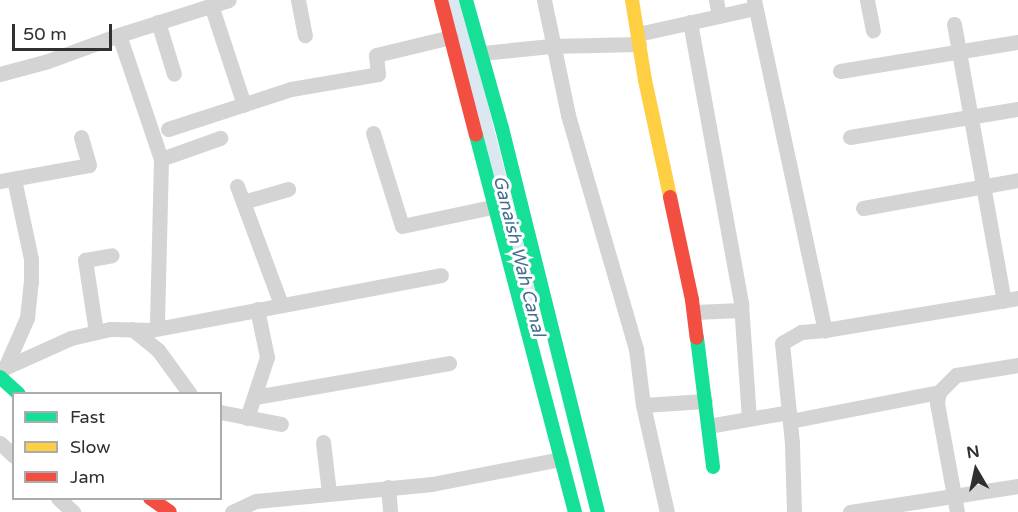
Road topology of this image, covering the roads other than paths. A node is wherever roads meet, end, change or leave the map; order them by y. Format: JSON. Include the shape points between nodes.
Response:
{"nodes":[{"id":1,"x":228,"y":0,"type":"edge"},
{"id":2,"x":298,"y":0,"type":"edge"},
{"id":3,"x":441,"y":0,"type":"edge"},
{"id":4,"x":466,"y":0,"type":"edge"},
{"id":5,"x":544,"y":0,"type":"edge"},
{"id":6,"x":632,"y":0,"type":"edge"},
{"id":7,"x":716,"y":0,"type":"edge"},
{"id":8,"x":867,"y":0,"type":"edge"},
{"id":9,"x":754,"y":4,"type":"edge"},
{"id":10,"x":211,"y":5,"type":"junction"},
{"id":11,"x":719,"y":16,"type":"junction"},
{"id":12,"x":158,"y":22,"type":"junction"},
{"id":13,"x":690,"y":22,"type":"junction"},
{"id":14,"x":954,"y":24,"type":"dead end"},
{"id":15,"x":873,"y":30,"type":"dead end"},
{"id":16,"x":119,"y":34,"type":"junction"},
{"id":17,"x":305,"y":35,"type":"dead end"},
{"id":18,"x":451,"y":37,"type":"junction"},
{"id":19,"x":639,"y":39,"type":"junction"},
{"id":20,"x":1018,"y":42,"type":"edge"},
{"id":21,"x":551,"y":46,"type":"junction"},
{"id":22,"x":959,"y":52,"type":"junction"},
{"id":23,"x":482,"y":53,"type":"junction"},
{"id":24,"x":840,"y":71,"type":"dead end"},
{"id":25,"x":0,"y":74,"type":"edge"},
{"id":26,"x":174,"y":74,"type":"dead end"},
{"id":27,"x":244,"y":105,"type":"junction"},
{"id":28,"x":1018,"y":109,"type":"edge"},
{"id":29,"x":971,"y":117,"type":"junction"},
{"id":30,"x":189,"y":122,"type":"junction"},
{"id":31,"x":168,"y":129,"type":"dead end"},
{"id":32,"x":373,"y":133,"type":"dead end"},
{"id":33,"x":81,"y":137,"type":"dead end"},
{"id":34,"x":850,"y":137,"type":"dead end"},
{"id":35,"x":220,"y":138,"type":"dead end"},
{"id":36,"x":200,"y":146,"type":"junction"},
{"id":37,"x":161,"y":159,"type":"junction"},
{"id":38,"x":7,"y":180,"type":"edge"},
{"id":39,"x":1018,"y":180,"type":"edge"},
{"id":40,"x":237,"y":186,"type":"dead end"},
{"id":41,"x":983,"y":186,"type":"junction"},
{"id":42,"x":288,"y":189,"type":"dead end"},
{"id":43,"x":243,"y":202,"type":"junction"},
{"id":44,"x":496,"y":206,"type":"junction"},
{"id":45,"x":863,"y":208,"type":"dead end"},
{"id":46,"x":112,"y":255,"type":"dead end"},
{"id":47,"x":441,"y":275,"type":"dead end"},
{"id":48,"x":1011,"y":300,"type":"edge"},
{"id":49,"x":281,"y":304,"type":"junction"},
{"id":50,"x":257,"y":309,"type":"junction"},
{"id":51,"x":741,"y":310,"type":"junction"},
{"id":52,"x":694,"y":312,"type":"junction"},
{"id":53,"x":157,"y":328,"type":"junction"},
{"id":54,"x":132,"y":329,"type":"junction"},
{"id":55,"x":825,"y":330,"type":"junction"},
{"id":56,"x":96,"y":332,"type":"junction"},
{"id":57,"x":449,"y":363,"type":"dead end"},
{"id":58,"x":1018,"y":366,"type":"edge"},
{"id":59,"x":2,"y":372,"type":"edge"},
{"id":60,"x":18,"y":392,"type":"edge"},
{"id":61,"x":189,"y":392,"type":"edge"},
{"id":62,"x":939,"y":392,"type":"junction"},
{"id":63,"x":255,"y":397,"type":"junction"},
{"id":64,"x":705,"y":401,"type":"junction"},
{"id":65,"x":643,"y":405,"type":"junction"},
{"id":66,"x":222,"y":412,"type":"edge"},
{"id":67,"x":749,"y":417,"type":"junction"},
{"id":68,"x":789,"y":417,"type":"junction"},
{"id":69,"x":247,"y":418,"type":"junction"},
{"id":70,"x":281,"y":424,"type":"dead end"},
{"id":71,"x":708,"y":426,"type":"junction"},
{"id":72,"x":323,"y":442,"type":"dead end"},
{"id":73,"x":0,"y":443,"type":"edge"},
{"id":74,"x":12,"y":454,"type":"edge"},
{"id":75,"x":561,"y":459,"type":"junction"},
{"id":76,"x":713,"y":467,"type":"dead end"},
{"id":77,"x":1018,"y":486,"type":"edge"},
{"id":78,"x":388,"y":487,"type":"junction"},
{"id":79,"x":328,"y":493,"type":"junction"},
{"id":80,"x":153,"y":500,"type":"edge"},
{"id":81,"x":956,"y":504,"type":"edge"},
{"id":82,"x":170,"y":512,"type":"edge"},
{"id":83,"x":232,"y":512,"type":"edge"},
{"id":84,"x":390,"y":512,"type":"edge"},
{"id":85,"x":574,"y":512,"type":"edge"},
{"id":86,"x":598,"y":512,"type":"edge"},
{"id":87,"x":667,"y":512,"type":"edge"},
{"id":88,"x":794,"y":512,"type":"edge"},
{"id":89,"x":850,"y":512,"type":"edge"}],
"edges":[{"from":1,"to":10,"type":"street"},
{"from":2,"to":17,"type":"street"},
{"from":3,"to":18,"type":"street"},
{"from":4,"to":23,"type":"street"},
{"from":5,"to":21,"type":"street"},
{"from":6,"to":19,"type":"street"},
{"from":7,"to":11,"type":"street"},
{"from":8,"to":15,"type":"street"},
{"from":9,"to":11,"type":"street"},
{"from":9,"to":55,"type":"street"},
{"from":10,"to":12,"type":"street"},
{"from":10,"to":27,"type":"street"},
{"from":11,"to":13,"type":"street"},
{"from":12,"to":16,"type":"street"},
{"from":12,"to":26,"type":"street"},
{"from":13,"to":19,"type":"street"},
{"from":13,"to":51,"type":"street"},
{"from":14,"to":22,"type":"street"},
{"from":16,"to":25,"type":"street"},
{"from":16,"to":37,"type":"street"},
{"from":18,"to":27,"type":"street","via":[[376,55],[378,74],[291,89]]},
{"from":18,"to":44,"type":"street"},
{"from":19,"to":21,"type":"street"},
{"from":19,"to":52,"type":"street"},
{"from":20,"to":22,"type":"street"},
{"from":21,"to":23,"type":"street"},
{"from":21,"to":65,"type":"street","via":[[636,349]]},
{"from":22,"to":24,"type":"street"},
{"from":22,"to":29,"type":"street"},
{"from":23,"to":86,"type":"street"},
{"from":27,"to":30,"type":"street"},
{"from":28,"to":29,"type":"street"},
{"from":29,"to":34,"type":"street"},
{"from":29,"to":41,"type":"street"},
{"from":30,"to":31,"type":"street"},
{"from":30,"to":36,"type":"street"},
{"from":32,"to":44,"type":"street","via":[[402,226]]},
{"from":33,"to":38,"type":"street","via":[[89,165]]},
{"from":35,"to":36,"type":"street"},
{"from":36,"to":37,"type":"street"},
{"from":37,"to":53,"type":"street"},
{"from":38,"to":59,"type":"street","via":[[31,259],[31,282],[27,318]]},
{"from":39,"to":41,"type":"street"},
{"from":40,"to":43,"type":"street"},
{"from":41,"to":45,"type":"street"},
{"from":41,"to":48,"type":"street"},
{"from":42,"to":43,"type":"street"},
{"from":43,"to":49,"type":"street"},
{"from":44,"to":75,"type":"street"},
{"from":46,"to":56,"type":"street","via":[[85,260]]},
{"from":47,"to":49,"type":"street"},
{"from":48,"to":55,"type":"street"},
{"from":49,"to":50,"type":"street"},
{"from":50,"to":53,"type":"street"},
{"from":50,"to":63,"type":"street","via":[[267,357]]},
{"from":51,"to":52,"type":"street"},
{"from":51,"to":67,"type":"street"},
{"from":52,"to":64,"type":"street"},
{"from":53,"to":54,"type":"street"},
{"from":54,"to":56,"type":"street"},
{"from":54,"to":61,"type":"street","via":[[158,350]]},
{"from":55,"to":68,"type":"street","via":[[801,332],[782,343]]},
{"from":56,"to":59,"type":"street","via":[[72,338]]},
{"from":57,"to":63,"type":"street"},
{"from":58,"to":62,"type":"street","via":[[956,375]]},
{"from":59,"to":60,"type":"street"},
{"from":62,"to":68,"type":"street"},
{"from":62,"to":81,"type":"street"},
{"from":63,"to":69,"type":"street"},
{"from":64,"to":65,"type":"street"},
{"from":64,"to":71,"type":"street"},
{"from":65,"to":87,"type":"street"},
{"from":66,"to":69,"type":"street"},
{"from":67,"to":68,"type":"street"},
{"from":67,"to":71,"type":"street"},
{"from":68,"to":88,"type":"street"},
{"from":69,"to":70,"type":"street"},
{"from":71,"to":76,"type":"street"},
{"from":72,"to":79,"type":"street"},
{"from":73,"to":74,"type":"street"},
{"from":75,"to":78,"type":"street","via":[[432,484]]},
{"from":75,"to":85,"type":"street"},
{"from":77,"to":81,"type":"street"},
{"from":78,"to":79,"type":"street"},
{"from":78,"to":84,"type":"street"},
{"from":79,"to":83,"type":"street","via":[[256,501]]},
{"from":80,"to":82,"type":"street"},
{"from":81,"to":89,"type":"street"}]}
